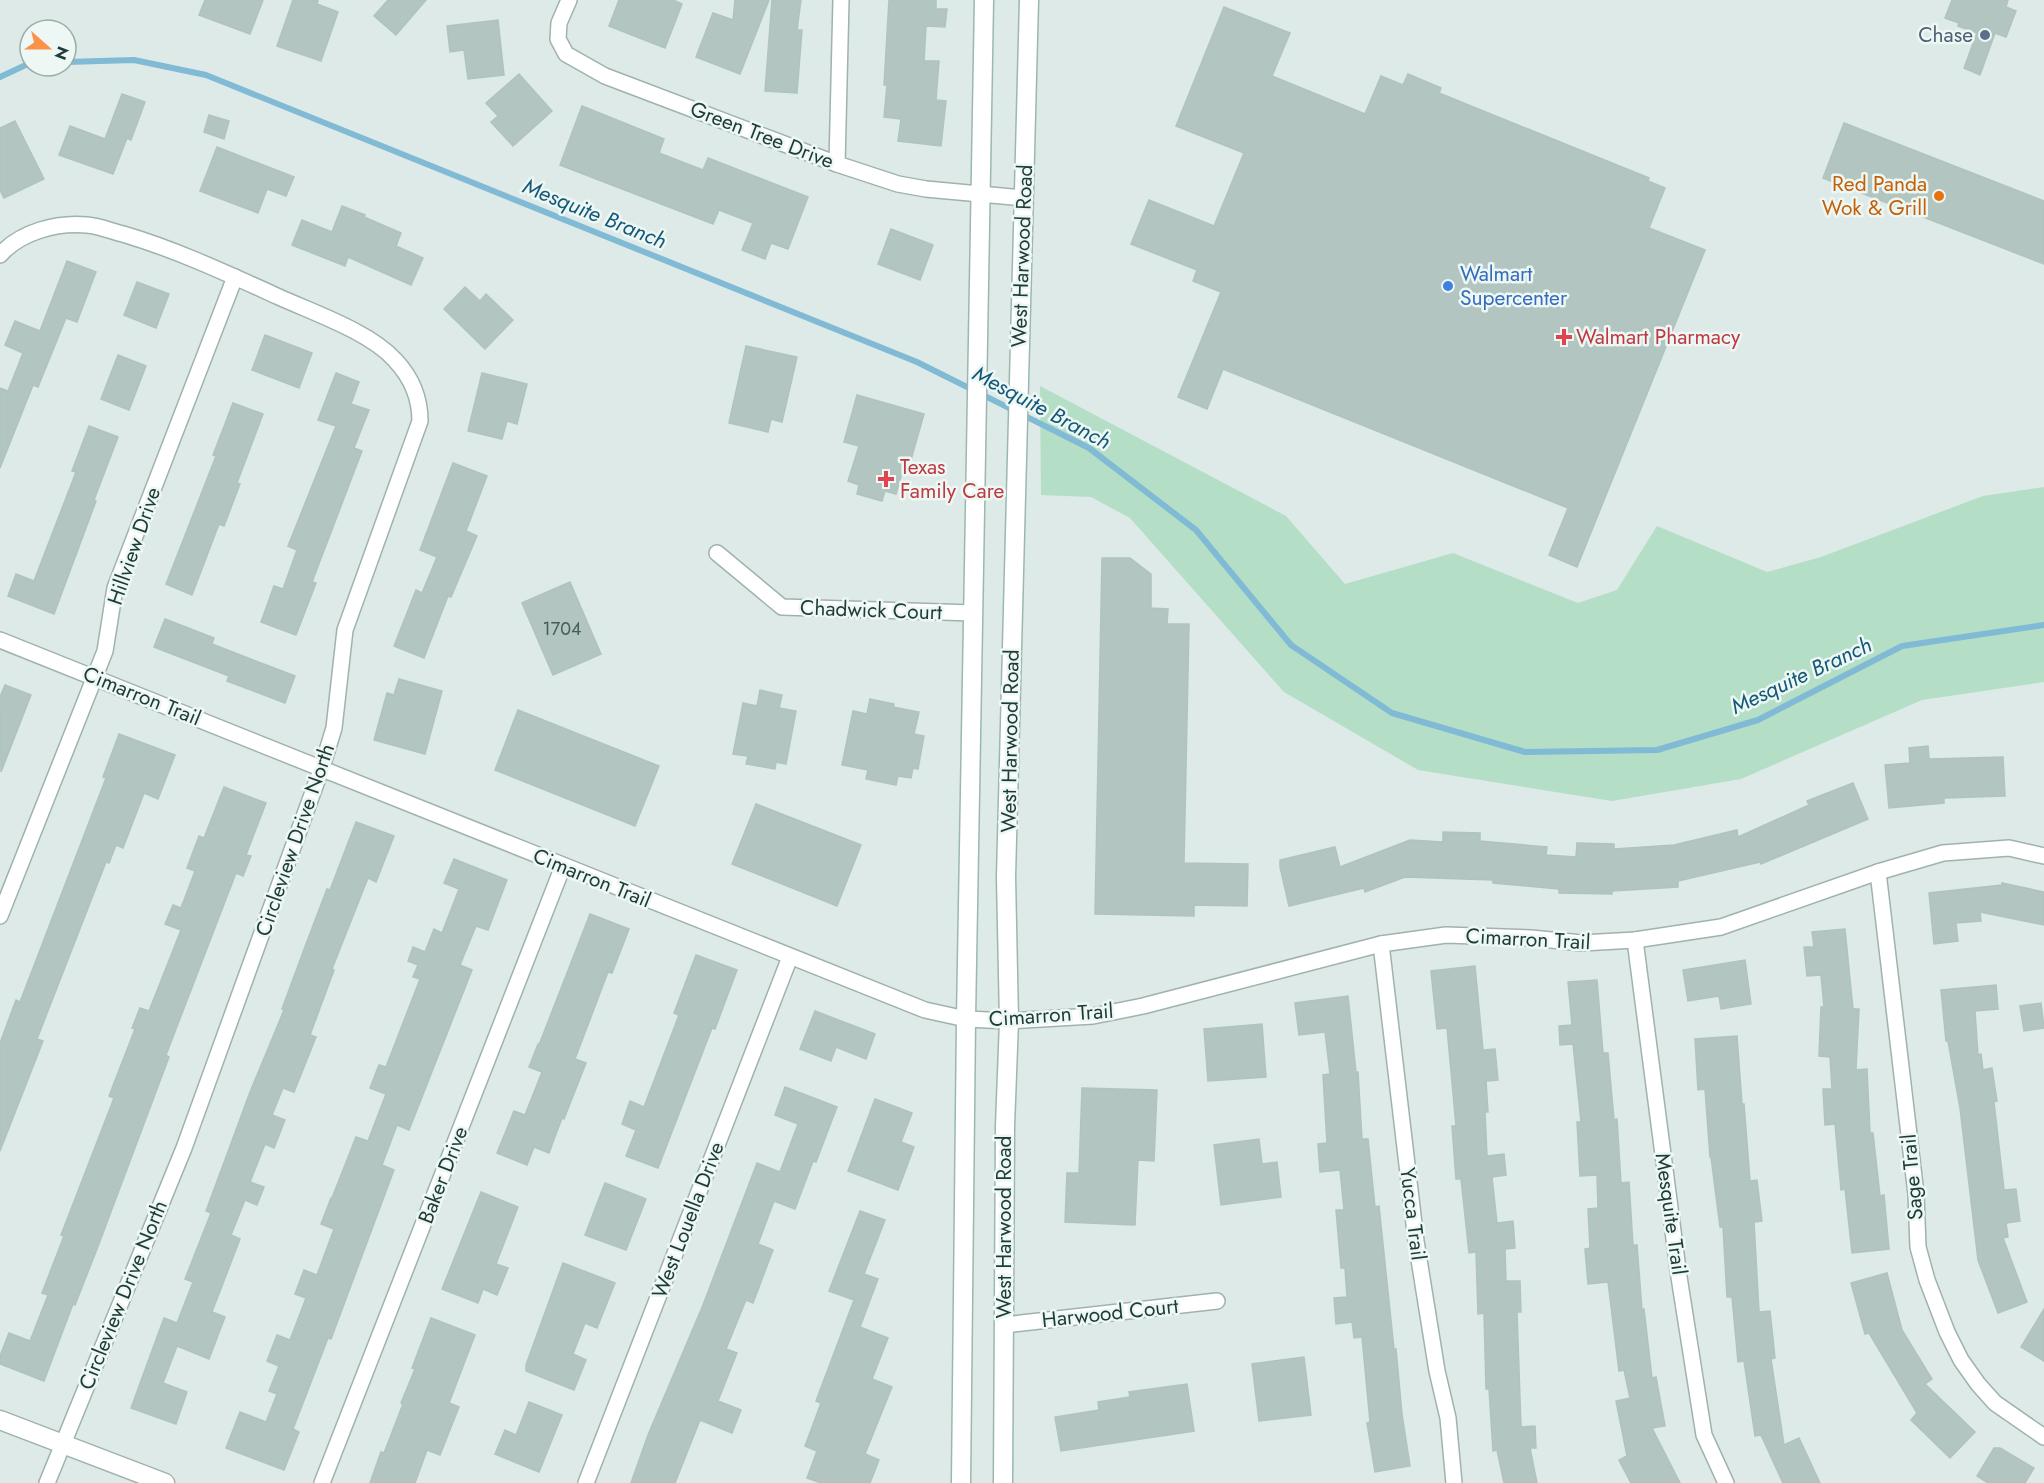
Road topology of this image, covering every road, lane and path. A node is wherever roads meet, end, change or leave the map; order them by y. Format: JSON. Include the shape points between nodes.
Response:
{"nodes":[{"id":1,"x":569,"y":0,"type":"edge"},
{"id":2,"x":842,"y":0,"type":"edge"},
{"id":3,"x":984,"y":0,"type":"edge"},
{"id":4,"x":1029,"y":0,"type":"edge"},
{"id":5,"x":837,"y":164,"type":"junction"},
{"id":6,"x":980,"y":195,"type":"junction"},
{"id":7,"x":1023,"y":198,"type":"junction"},
{"id":8,"x":0,"y":255,"type":"edge"},
{"id":9,"x":235,"y":277,"type":"junction"},
{"id":10,"x":717,"y":553,"type":"dead end"},
{"id":11,"x":973,"y":613,"type":"junction"},
{"id":12,"x":0,"y":640,"type":"edge"},
{"id":13,"x":94,"y":677,"type":"junction"},
{"id":14,"x":322,"y":767,"type":"junction"},
{"id":15,"x":2044,"y":856,"type":"edge"},
{"id":16,"x":563,"y":867,"type":"junction"},
{"id":17,"x":1878,"y":872,"type":"junction"},
{"id":18,"x":0,"y":916,"type":"edge"},
{"id":19,"x":1635,"y":940,"type":"junction"},
{"id":20,"x":1381,"y":944,"type":"junction"},
{"id":21,"x":790,"y":957,"type":"junction"},
{"id":22,"x":966,"y":1019,"type":"junction"},
{"id":23,"x":1009,"y":1021,"type":"junction"},
{"id":24,"x":1217,"y":1301,"type":"dead end"},
{"id":25,"x":1004,"y":1325,"type":"junction"},
{"id":26,"x":0,"y":1420,"type":"edge"},
{"id":27,"x":2044,"y":1437,"type":"edge"},
{"id":28,"x":62,"y":1444,"type":"junction"},
{"id":29,"x":47,"y":1483,"type":"edge"},
{"id":30,"x":165,"y":1483,"type":"edge"},
{"id":31,"x":322,"y":1483,"type":"edge"},
{"id":32,"x":586,"y":1483,"type":"edge"},
{"id":33,"x":961,"y":1483,"type":"edge"},
{"id":34,"x":1003,"y":1483,"type":"edge"},
{"id":35,"x":1454,"y":1483,"type":"edge"},
{"id":36,"x":1726,"y":1483,"type":"edge"}],
"edges":[{"from":1,"to":5,"type":"street","name":"Green Tree Drive","via":[[559,23],[558,39],[566,54],[606,76]]},
{"from":2,"to":5,"type":"street"},
{"from":3,"to":6,"type":"main road","name":"West Harwood Road"},
{"from":4,"to":7,"type":"main road","name":"West Harwood Road"},
{"from":5,"to":6,"type":"street","name":"Green Tree Drive","via":[[898,184]]},
{"from":6,"to":7,"type":"street","name":"Green Tree Drive"},
{"from":6,"to":11,"type":"main road","name":"West Harwood Road"},
{"from":7,"to":23,"type":"main road","name":"West Harwood Road","via":[[1006,877]]},
{"from":8,"to":9,"type":"street","name":"Circleview Drive North","via":[[33,232],[68,224],[90,225],[156,244]]},
{"from":9,"to":13,"type":"street","name":"Hillview Drive","via":[[115,588],[105,651]]},
{"from":9,"to":14,"type":"street","name":"Circleview Drive North","via":[[381,347],[409,378],[420,404],[420,421],[345,630],[334,728]]},
{"from":10,"to":11,"type":"street","name":"Chadwick Court","via":[[782,607]]},
{"from":11,"to":22,"type":"main road","name":"West Harwood Road"},
{"from":12,"to":13,"type":"street","name":"Cimarron Trail"},
{"from":13,"to":14,"type":"street","name":"Cimarron Trail"},
{"from":13,"to":18,"type":"street","name":"Hillview Drive"},
{"from":14,"to":16,"type":"street","name":"Cimarron Trail"},
{"from":14,"to":28,"type":"street","name":"Circleview Drive North","via":[[184,1148]]},
{"from":15,"to":17,"type":"street","name":"Cimarron Trail","via":[[2009,848],[1979,849],[1943,853]]},
{"from":16,"to":21,"type":"street","name":"Cimarron Trail"},
{"from":16,"to":31,"type":"street","name":"Baker Drive"},
{"from":17,"to":19,"type":"street","name":"Cimarron Trail","via":[[1721,927]]},
{"from":17,"to":27,"type":"street","name":"Sage Trail","via":[[1916,1194],[1918,1247],[1927,1280],[1960,1360],[1995,1403]]},
{"from":19,"to":20,"type":"street","name":"Cimarron Trail","via":[[1582,943],[1446,935]]},
{"from":19,"to":36,"type":"street","name":"Mesquite Trail","via":[[1677,1265],[1704,1435]]},
{"from":20,"to":23,"type":"street","name":"Cimarron Trail","via":[[1143,1006],[1093,1016]]},
{"from":20,"to":35,"type":"street","name":"Yucca Trail","via":[[1416,1241],[1448,1418]]},
{"from":21,"to":22,"type":"street","name":"Cimarron Trail","via":[[925,1010]]},
{"from":21,"to":32,"type":"street","name":"West Louella Drive"},
{"from":22,"to":23,"type":"street","name":"Cimarron Trail"},
{"from":22,"to":33,"type":"main road","name":"West Harwood Road"},
{"from":23,"to":25,"type":"main road","name":"West Harwood Road"},
{"from":24,"to":25,"type":"street","name":"Harwood Court"},
{"from":25,"to":34,"type":"main road","name":"West Harwood Road"},
{"from":26,"to":28,"type":"main road"},
{"from":28,"to":29,"type":"street","name":"Circleview Drive North"},
{"from":28,"to":30,"type":"main road"}]}
